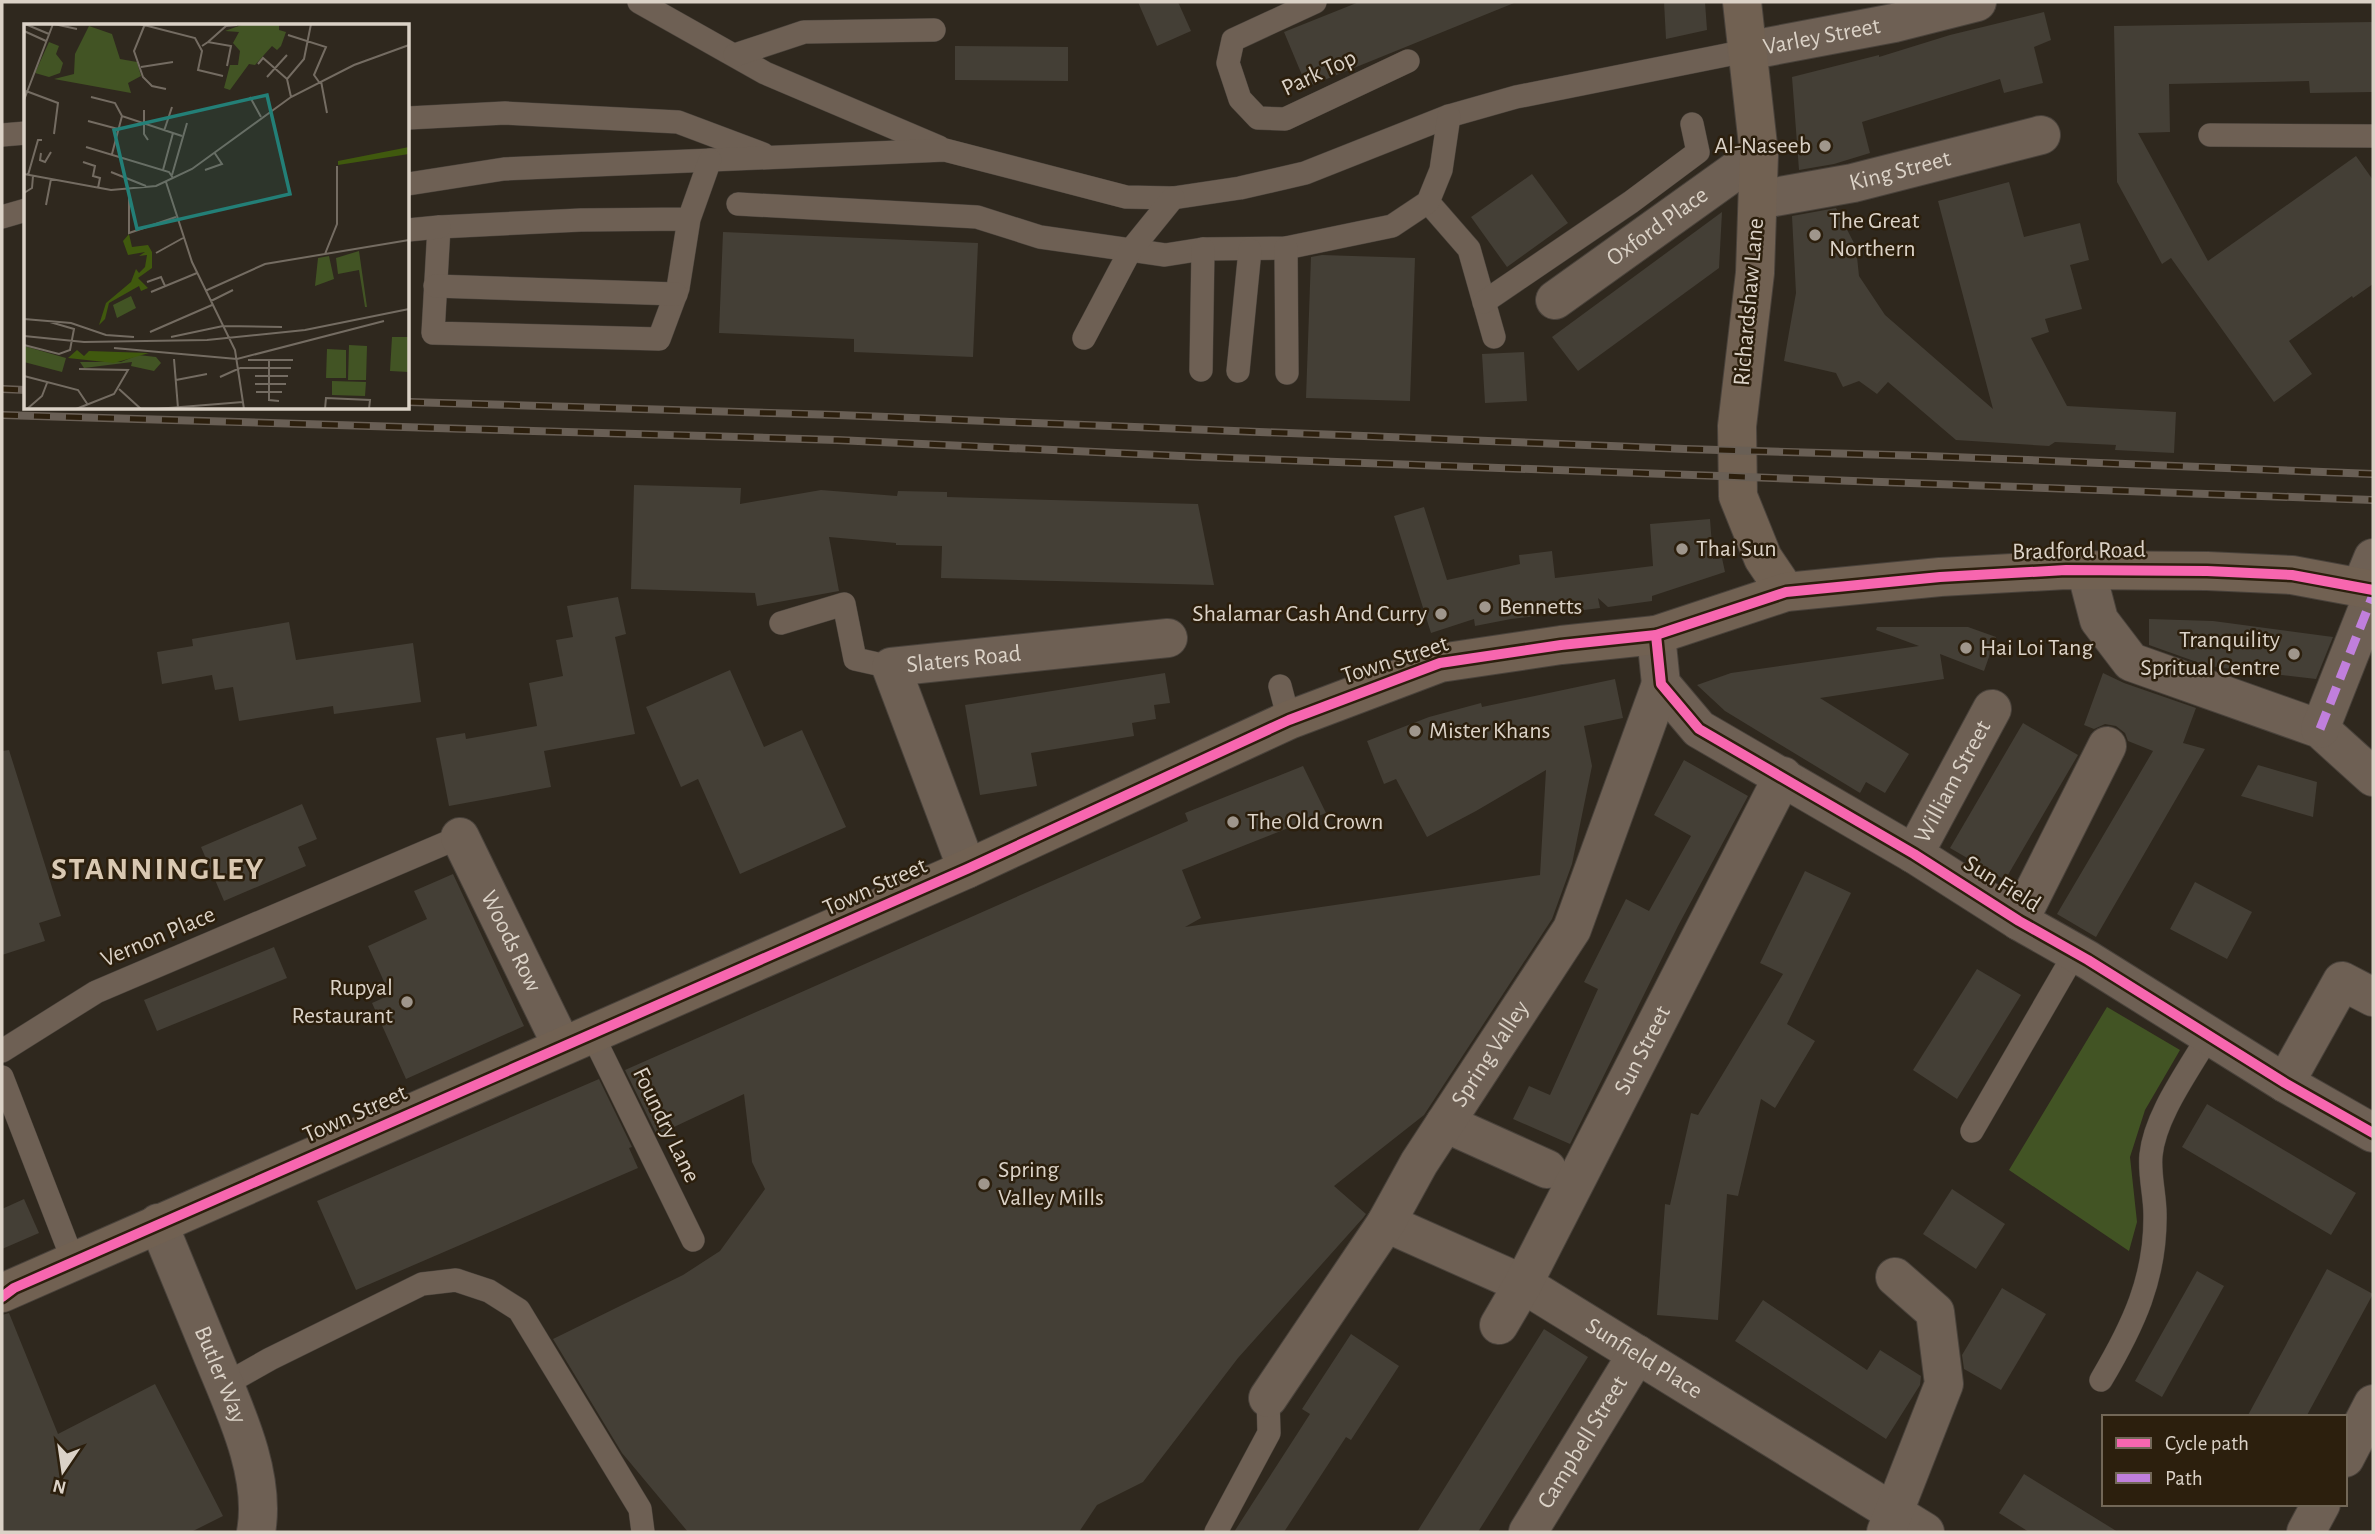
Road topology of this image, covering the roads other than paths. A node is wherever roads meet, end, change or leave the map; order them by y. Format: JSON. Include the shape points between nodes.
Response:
{"nodes":[{"id":1,"x":639,"y":2,"type":"edge"},
{"id":2,"x":1315,"y":2,"type":"edge"},
{"id":3,"x":1742,"y":2,"type":"edge"},
{"id":4,"x":1977,"y":2,"type":"edge"},
{"id":5,"x":1893,"y":13,"type":"edge"},
{"id":6,"x":934,"y":30,"type":"dead end"},
{"id":7,"x":1746,"y":51,"type":"junction"},
{"id":8,"x":735,"y":55,"type":"junction"},
{"id":9,"x":1408,"y":61,"type":"dead end"},
{"id":10,"x":1449,"y":116,"type":"junction"},
{"id":11,"x":410,"y":118,"type":"edge"},
{"id":12,"x":1692,"y":124,"type":"dead end"},
{"id":13,"x":24,"y":133,"type":"edge"},
{"id":14,"x":2,"y":135,"type":"edge"},
{"id":15,"x":2041,"y":135,"type":"dead end"},
{"id":16,"x":2210,"y":135,"type":"dead end"},
{"id":17,"x":2373,"y":136,"type":"edge"},
{"id":18,"x":945,"y":150,"type":"junction"},
{"id":19,"x":1759,"y":154,"type":"junction"},
{"id":20,"x":772,"y":158,"type":"junction"},
{"id":21,"x":710,"y":160,"type":"junction"},
{"id":22,"x":410,"y":184,"type":"edge"},
{"id":23,"x":1173,"y":198,"type":"junction"},
{"id":24,"x":1758,"y":200,"type":"junction"},
{"id":25,"x":1428,"y":202,"type":"junction"},
{"id":26,"x":738,"y":204,"type":"dead end"},
{"id":27,"x":24,"y":211,"type":"edge"},
{"id":28,"x":2,"y":217,"type":"edge"},
{"id":29,"x":689,"y":219,"type":"junction"},
{"id":30,"x":439,"y":227,"type":"junction"},
{"id":31,"x":410,"y":230,"type":"edge"},
{"id":32,"x":1286,"y":248,"type":"junction"},
{"id":33,"x":1203,"y":249,"type":"junction"},
{"id":34,"x":1250,"y":250,"type":"junction"},
{"id":35,"x":1130,"y":251,"type":"junction"},
{"id":36,"x":435,"y":286,"type":"junction"},
{"id":37,"x":676,"y":294,"type":"junction"},
{"id":38,"x":1555,"y":300,"type":"dead end"},
{"id":39,"x":1484,"y":302,"type":"junction"},
{"id":40,"x":1494,"y":337,"type":"dead end"},
{"id":41,"x":1084,"y":338,"type":"dead end"},
{"id":42,"x":1202,"y":370,"type":"dead end"},
{"id":43,"x":1238,"y":371,"type":"dead end"},
{"id":44,"x":1287,"y":373,"type":"dead end"},
{"id":45,"x":2086,"y":570,"type":"junction"},
{"id":46,"x":2370,"y":583,"type":"edge"},
{"id":47,"x":1786,"y":592,"type":"junction"},
{"id":48,"x":781,"y":623,"type":"dead end"},
{"id":49,"x":1656,"y":635,"type":"junction"},
{"id":50,"x":1168,"y":638,"type":"dead end"},
{"id":51,"x":891,"y":667,"type":"junction"},
{"id":52,"x":1661,"y":684,"type":"junction"},
{"id":53,"x":1992,"y":709,"type":"dead end"},
{"id":54,"x":2319,"y":729,"type":"junction"},
{"id":55,"x":2107,"y":746,"type":"dead end"},
{"id":56,"x":1783,"y":776,"type":"junction"},
{"id":57,"x":2373,"y":777,"type":"edge"},
{"id":58,"x":460,"y":837,"type":"joint"},
{"id":59,"x":1914,"y":854,"type":"junction"},
{"id":60,"x":967,"y":869,"type":"junction"},
{"id":61,"x":2019,"y":921,"type":"junction"},
{"id":62,"x":2075,"y":953,"type":"junction"},
{"id":63,"x":2373,"y":997,"type":"edge"},
{"id":64,"x":2209,"y":1035,"type":"junction"},
{"id":65,"x":577,"y":1040,"type":"junction"},
{"id":66,"x":2,"y":1051,"type":"edge"},
{"id":67,"x":2,"y":1077,"type":"edge"},
{"id":68,"x":2286,"y":1083,"type":"junction"},
{"id":69,"x":1445,"y":1123,"type":"junction"},
{"id":70,"x":1972,"y":1131,"type":"dead end"},
{"id":71,"x":2373,"y":1133,"type":"edge"},
{"id":72,"x":1547,"y":1170,"type":"dead end"},
{"id":73,"x":158,"y":1223,"type":"junction"},
{"id":74,"x":1385,"y":1223,"type":"junction"},
{"id":75,"x":693,"y":1240,"type":"dead end"},
{"id":76,"x":74,"y":1263,"type":"junction"},
{"id":77,"x":1895,"y":1277,"type":"dead end"},
{"id":78,"x":1523,"y":1284,"type":"junction"},
{"id":79,"x":2,"y":1293,"type":"edge"},
{"id":80,"x":1499,"y":1325,"type":"dead end"},
{"id":81,"x":1637,"y":1354,"type":"junction"},
{"id":82,"x":2101,"y":1380,"type":"dead end"},
{"id":83,"x":224,"y":1385,"type":"junction"},
{"id":84,"x":1268,"y":1398,"type":"joint"},
{"id":85,"x":2373,"y":1404,"type":"edge"},
{"id":86,"x":2347,"y":1454,"type":"edge"},
{"id":87,"x":2320,"y":1506,"type":"edge"},
{"id":88,"x":1890,"y":1522,"type":"edge"},
{"id":89,"x":256,"y":1532,"type":"edge"},
{"id":90,"x":643,"y":1532,"type":"edge"},
{"id":91,"x":1216,"y":1532,"type":"edge"},
{"id":92,"x":1528,"y":1532,"type":"edge"},
{"id":93,"x":1925,"y":1532,"type":"edge"},
{"id":94,"x":2306,"y":1532,"type":"edge"}],
"edges":[{"from":1,"to":8,"type":"lane"},
{"from":2,"to":9,"type":"lane","name":"Park Top","via":[[1233,40],[1228,63],[1240,99],[1258,118],[1285,119]]},
{"from":3,"to":7,"type":"main road","name":"Richardshaw Lane"},
{"from":4,"to":5,"type":"street","name":"Varley Street"},
{"from":5,"to":7,"type":"street","name":"Varley Street"},
{"from":6,"to":8,"type":"lane","via":[[804,32]]},
{"from":7,"to":10,"type":"lane","via":[[1516,97]]},
{"from":7,"to":19,"type":"main road","name":"Richardshaw Lane"},
{"from":8,"to":18,"type":"lane","via":[[765,73]]},
{"from":10,"to":23,"type":"lane","via":[[1305,173]]},
{"from":10,"to":25,"type":"lane","via":[[1441,170]]},
{"from":11,"to":20,"type":"lane","via":[[505,113],[678,122]]},
{"from":12,"to":39,"type":"lane","via":[[1698,152]]},
{"from":13,"to":14,"type":"lane"},
{"from":15,"to":24,"type":"street","name":"King Street","via":[[1853,183]]},
{"from":16,"to":17,"type":"lane"},
{"from":18,"to":20,"type":"lane"},
{"from":18,"to":23,"type":"lane","via":[[1126,197]]},
{"from":19,"to":24,"type":"main road","name":"Richardshaw Lane"},
{"from":19,"to":38,"type":"street","name":"Oxford Place"},
{"from":20,"to":21,"type":"lane"},
{"from":21,"to":22,"type":"lane","via":[[504,169]]},
{"from":21,"to":29,"type":"lane"},
{"from":23,"to":35,"type":"lane"},
{"from":24,"to":47,"type":"main road","name":"Richardshaw Lane","via":[[1755,273],[1737,426],[1738,496],[1763,558]]},
{"from":25,"to":32,"type":"lane","via":[[1392,226]]},
{"from":25,"to":39,"type":"lane","via":[[1469,249]]},
{"from":26,"to":35,"type":"lane","via":[[977,217],[1040,236]]},
{"from":27,"to":28,"type":"lane"},
{"from":29,"to":30,"type":"lane"},
{"from":29,"to":37,"type":"lane"},
{"from":30,"to":31,"type":"lane"},
{"from":30,"to":36,"type":"lane"},
{"from":32,"to":34,"type":"lane"},
{"from":32,"to":44,"type":"lane"},
{"from":33,"to":34,"type":"lane"},
{"from":33,"to":35,"type":"lane","via":[[1165,255]]},
{"from":33,"to":42,"type":"lane"},
{"from":34,"to":43,"type":"lane"},
{"from":35,"to":41,"type":"lane"},
{"from":36,"to":37,"type":"lane"},
{"from":36,"to":37,"type":"lane","via":[[432,333],[659,339]]},
{"from":39,"to":40,"type":"lane"},
{"from":45,"to":46,"type":"main road","name":"Bradford Road","via":[[2207,570]]},
{"from":45,"to":47,"type":"main road","name":"Bradford Road","via":[[1940,577]]},
{"from":45,"to":54,"type":"street","via":[[2099,620],[2131,662]]},
{"from":46,"to":54,"type":"street"},
{"from":47,"to":49,"type":"main road","name":"Town Street"},
{"from":48,"to":51,"type":"lane","via":[[844,604],[855,659]]},
{"from":49,"to":52,"type":"street"},
{"from":49,"to":60,"type":"main road","name":"Town Street","via":[[1440,663],[1284,703]]},
{"from":50,"to":51,"type":"street","name":"Slaters Road"},
{"from":51,"to":60,"type":"street","name":"Slaters Road"},
{"from":52,"to":56,"type":"street","name":"Sun Field","via":[[1699,729]]},
{"from":52,"to":69,"type":"street","name":"Spring Valley","via":[[1572,929]]},
{"from":53,"to":59,"type":"street","name":"William Street"},
{"from":54,"to":57,"type":"street"},
{"from":55,"to":61,"type":"street"},
{"from":56,"to":59,"type":"street","name":"Sun Field"},
{"from":56,"to":78,"type":"street","name":"Sun Street"},
{"from":58,"to":65,"type":"street","name":"Woods Row"},
{"from":58,"to":66,"type":"lane","name":"Vernon Place","via":[[96,992]]},
{"from":59,"to":61,"type":"street","name":"Sun Field"},
{"from":60,"to":65,"type":"main road","name":"Town Street"},
{"from":61,"to":62,"type":"street","name":"Sun Field"},
{"from":62,"to":64,"type":"street","name":"Sun Field"},
{"from":62,"to":70,"type":"lane"},
{"from":63,"to":68,"type":"street","via":[[2342,981]]},
{"from":64,"to":68,"type":"street","name":"Sun Field"},
{"from":64,"to":82,"type":"lane","via":[[2158,1123],[2150,1156],[2154,1251],[2128,1334]]},
{"from":65,"to":73,"type":"main road","name":"Town Street"},
{"from":65,"to":75,"type":"lane","name":"Foundry Lane"},
{"from":67,"to":76,"type":"lane"},
{"from":68,"to":71,"type":"street","name":"Sun Field"},
{"from":69,"to":72,"type":"street"},
{"from":69,"to":74,"type":"street","name":"Spring Valley"},
{"from":73,"to":76,"type":"main road","name":"Town Street"},
{"from":73,"to":83,"type":"street","name":"Butler Way"},
{"from":74,"to":78,"type":"street","name":"Sunfield Place"},
{"from":74,"to":84,"type":"street","name":"Spring Valley"},
{"from":76,"to":79,"type":"main road","name":"Town Street"},
{"from":77,"to":88,"type":"street","via":[[1935,1312],[1944,1384]]},
{"from":78,"to":80,"type":"street","name":"Sun Street"},
{"from":78,"to":81,"type":"street","name":"Sunfield Place"},
{"from":81,"to":88,"type":"street","name":"Sunfield Place"},
{"from":81,"to":92,"type":"street","name":"Campbell Street"},
{"from":83,"to":89,"type":"street","name":"Butler Way","via":[[255,1478]]},
{"from":83,"to":90,"type":"lane","via":[[422,1284],[456,1280],[489,1291],[519,1310],[640,1509]]},
{"from":84,"to":91,"type":"lane","via":[[1269,1433]]},
{"from":85,"to":86,"type":"street"},
{"from":87,"to":94,"type":"street"},
{"from":88,"to":93,"type":"street","name":"Sunfield Place"}]}
